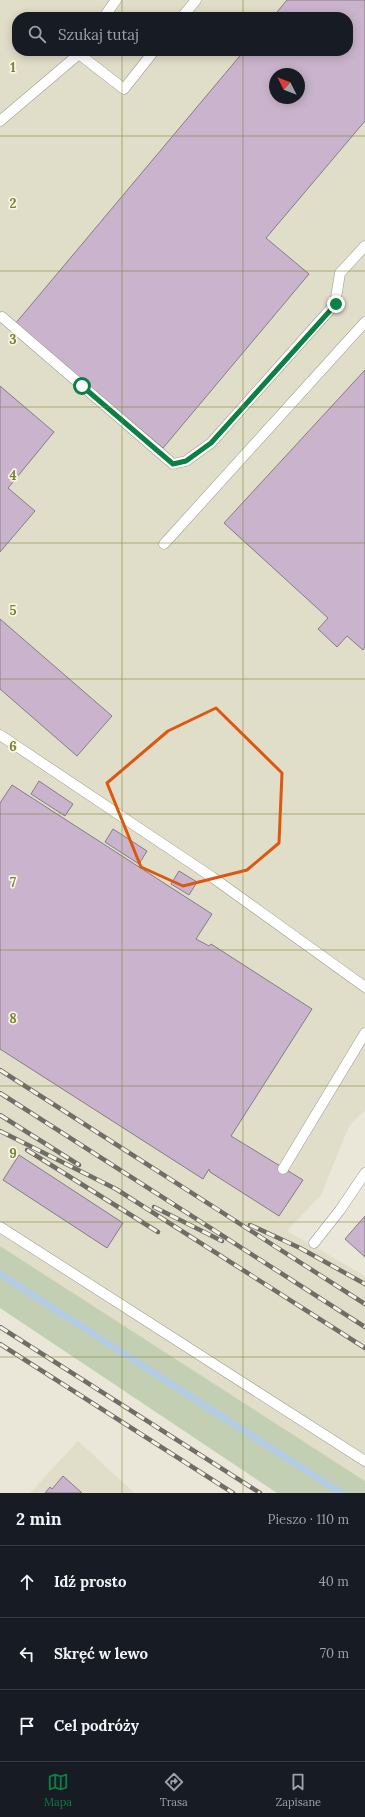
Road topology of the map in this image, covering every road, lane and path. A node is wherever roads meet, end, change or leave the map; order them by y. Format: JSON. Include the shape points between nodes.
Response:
{"nodes":[{"id":1,"x":116,"y":0,"type":"edge"},
{"id":2,"x":196,"y":0,"type":"edge"},
{"id":3,"x":108,"y":12,"type":"edge"},
{"id":4,"x":186,"y":12,"type":"edge"},
{"id":5,"x":74,"y":56,"type":"edge"},
{"id":6,"x":84,"y":56,"type":"edge"},
{"id":7,"x":150,"y":56,"type":"edge"},
{"id":8,"x":0,"y":122,"type":"edge"},
{"id":9,"x":365,"y":246,"type":"edge"},
{"id":10,"x":2,"y":317,"type":"dead end"},
{"id":11,"x":365,"y":322,"type":"edge"},
{"id":12,"x":164,"y":544,"type":"dead end"},
{"id":13,"x":0,"y":735,"type":"edge"},
{"id":14,"x":365,"y":987,"type":"edge"},
{"id":15,"x":365,"y":1034,"type":"edge"},
{"id":16,"x":283,"y":1169,"type":"dead end"},
{"id":17,"x":365,"y":1173,"type":"edge"},
{"id":18,"x":0,"y":1226,"type":"edge"},
{"id":19,"x":314,"y":1243,"type":"dead end"},
{"id":20,"x":365,"y":1461,"type":"edge"}],
"edges":[{"from":1,"to":3,"type":"lane"},
{"from":2,"to":4,"type":"lane"},
{"from":5,"to":8,"type":"lane"},
{"from":6,"to":7,"type":"lane","via":[[124,89]]},
{"from":9,"to":10,"type":"lane","via":[[340,273],[336,304],[211,443],[186,461],[173,464]]},
{"from":11,"to":12,"type":"lane"},
{"from":13,"to":14,"type":"lane","via":[[212,877]]},
{"from":15,"to":16,"type":"lane"},
{"from":17,"to":19,"type":"lane"},
{"from":18,"to":20,"type":"lane"}]}
